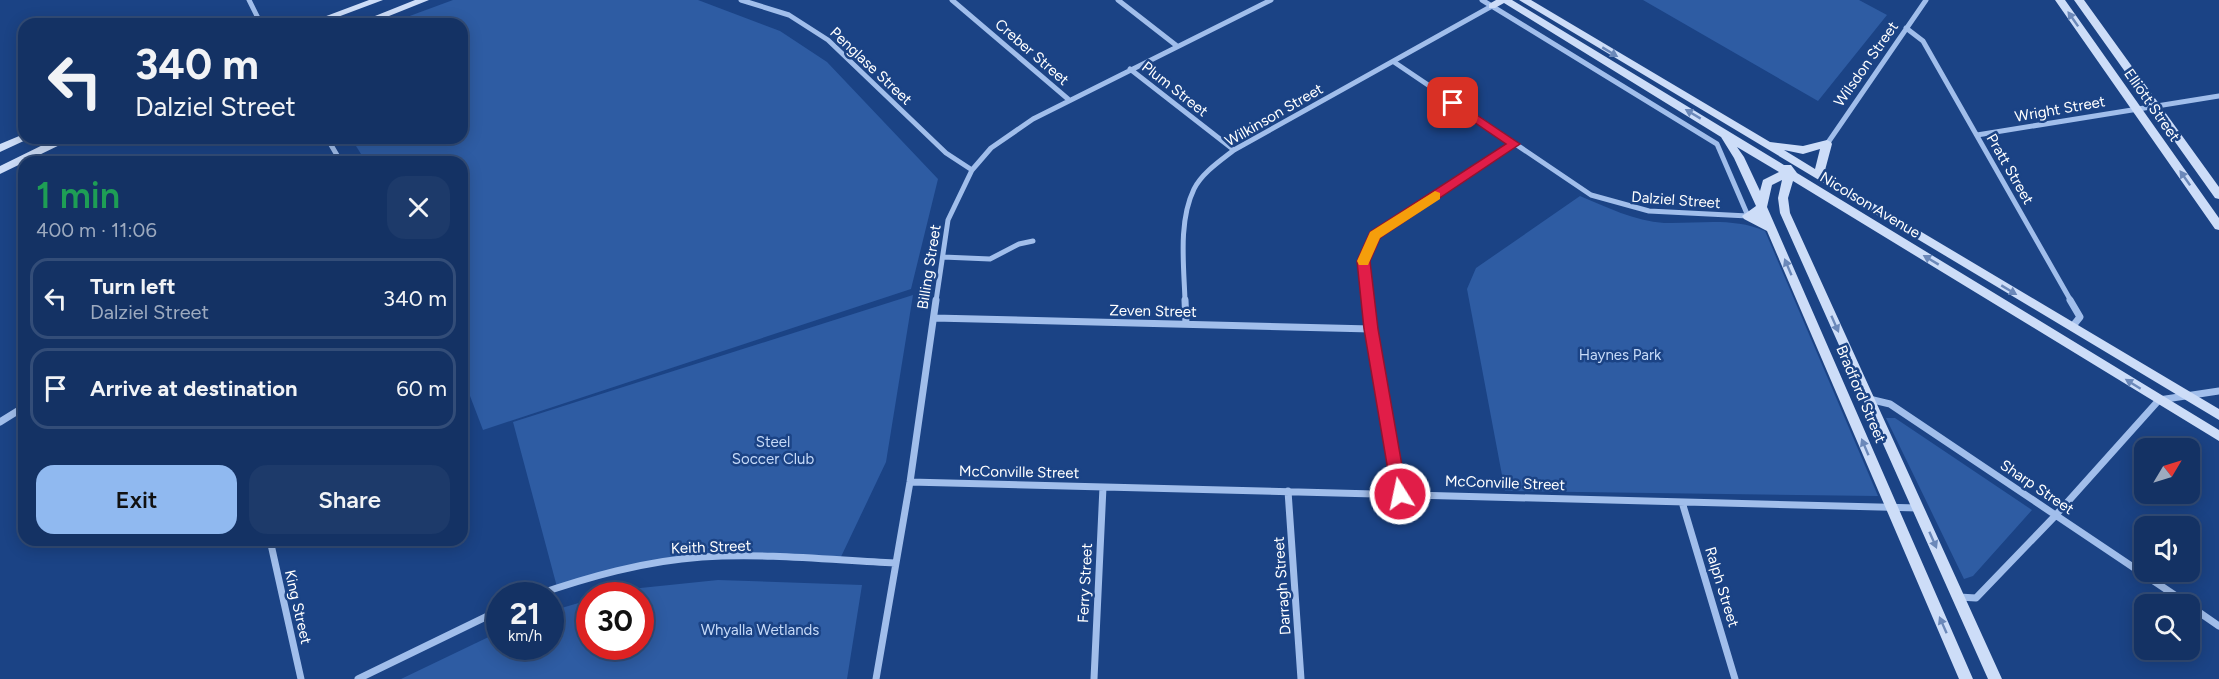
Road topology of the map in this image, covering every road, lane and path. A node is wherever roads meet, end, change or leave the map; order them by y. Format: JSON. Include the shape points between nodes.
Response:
{"nodes":[{"id":1,"x":249,"y":0,"type":"edge"},
{"id":2,"x":378,"y":0,"type":"edge"},
{"id":3,"x":424,"y":0,"type":"edge"},
{"id":4,"x":741,"y":0,"type":"edge"},
{"id":5,"x":952,"y":0,"type":"edge"},
{"id":6,"x":1118,"y":0,"type":"edge"},
{"id":7,"x":1271,"y":0,"type":"edge"},
{"id":8,"x":1482,"y":0,"type":"edge"},
{"id":9,"x":1504,"y":0,"type":"edge"},
{"id":10,"x":1524,"y":0,"type":"edge"},
{"id":11,"x":1926,"y":0,"type":"edge"},
{"id":12,"x":2060,"y":0,"type":"edge"},
{"id":13,"x":2079,"y":0,"type":"edge"},
{"id":14,"x":1492,"y":6,"type":"junction"},
{"id":15,"x":258,"y":18,"type":"edge"},
{"id":16,"x":327,"y":18,"type":"edge"},
{"id":17,"x":376,"y":18,"type":"edge"},
{"id":18,"x":1906,"y":28,"type":"junction"},
{"id":19,"x":1581,"y":40,"type":"junction"},
{"id":20,"x":1177,"y":46,"type":"junction"},
{"id":21,"x":1394,"y":62,"type":"junction"},
{"id":22,"x":1130,"y":69,"type":"junction"},
{"id":23,"x":2219,"y":96,"type":"edge"},
{"id":24,"x":1068,"y":99,"type":"junction"},
{"id":25,"x":2156,"y":106,"type":"junction"},
{"id":26,"x":2136,"y":108,"type":"junction"},
{"id":27,"x":1716,"y":128,"type":"junction"},
{"id":28,"x":1742,"y":132,"type":"junction"},
{"id":29,"x":1977,"y":135,"type":"junction"},
{"id":30,"x":18,"y":140,"type":"edge"},
{"id":31,"x":1759,"y":141,"type":"junction"},
{"id":32,"x":54,"y":144,"type":"edge"},
{"id":33,"x":1515,"y":144,"type":"junction"},
{"id":34,"x":1827,"y":144,"type":"junction"},
{"id":35,"x":0,"y":148,"type":"edge"},
{"id":36,"x":1234,"y":150,"type":"junction"},
{"id":37,"x":29,"y":156,"type":"edge"},
{"id":38,"x":18,"y":161,"type":"edge"},
{"id":39,"x":0,"y":170,"type":"edge"},
{"id":40,"x":972,"y":170,"type":"junction"},
{"id":41,"x":1788,"y":172,"type":"junction"},
{"id":42,"x":1818,"y":176,"type":"junction"},
{"id":43,"x":1786,"y":189,"type":"junction"},
{"id":44,"x":1839,"y":189,"type":"junction"},
{"id":45,"x":1821,"y":192,"type":"junction"},
{"id":46,"x":2219,"y":195,"type":"edge"},
{"id":47,"x":1762,"y":207,"type":"junction"},
{"id":48,"x":1748,"y":216,"type":"junction"},
{"id":49,"x":2219,"y":226,"type":"edge"},
{"id":50,"x":1771,"y":228,"type":"junction"},
{"id":51,"x":1034,"y":241,"type":"dead end"},
{"id":52,"x":943,"y":257,"type":"junction"},
{"id":53,"x":1965,"y":264,"type":"junction"},
{"id":54,"x":1954,"y":274,"type":"junction"},
{"id":55,"x":934,"y":318,"type":"junction"},
{"id":56,"x":1186,"y":324,"type":"junction"},
{"id":57,"x":2072,"y":327,"type":"junction"},
{"id":58,"x":1371,"y":329,"type":"junction"},
{"id":59,"x":2219,"y":391,"type":"edge"},
{"id":60,"x":2188,"y":397,"type":"junction"},
{"id":61,"x":1868,"y":399,"type":"junction"},
{"id":62,"x":2159,"y":400,"type":"junction"},
{"id":63,"x":18,"y":411,"type":"edge"},
{"id":64,"x":2219,"y":415,"type":"edge"},
{"id":65,"x":0,"y":422,"type":"edge"},
{"id":66,"x":2219,"y":436,"type":"edge"},
{"id":67,"x":910,"y":482,"type":"junction"},
{"id":68,"x":1103,"y":487,"type":"junction"},
{"id":69,"x":1288,"y":491,"type":"junction"},
{"id":70,"x":1400,"y":494,"type":"junction"},
{"id":71,"x":1682,"y":502,"type":"junction"},
{"id":72,"x":1891,"y":506,"type":"junction"},
{"id":73,"x":1918,"y":508,"type":"junction"},
{"id":74,"x":2055,"y":516,"type":"junction"},
{"id":75,"x":271,"y":546,"type":"edge"},
{"id":76,"x":894,"y":563,"type":"junction"},
{"id":77,"x":564,"y":586,"type":"edge"},
{"id":78,"x":2172,"y":594,"type":"edge"},
{"id":79,"x":1958,"y":597,"type":"junction"},
{"id":80,"x":2200,"y":613,"type":"edge"},
{"id":81,"x":486,"y":617,"type":"edge"},
{"id":82,"x":2219,"y":626,"type":"edge"},
{"id":83,"x":301,"y":679,"type":"edge"},
{"id":84,"x":358,"y":679,"type":"edge"},
{"id":85,"x":876,"y":679,"type":"edge"},
{"id":86,"x":1094,"y":679,"type":"edge"},
{"id":87,"x":1301,"y":679,"type":"edge"},
{"id":88,"x":1735,"y":679,"type":"edge"},
{"id":89,"x":1966,"y":679,"type":"edge"},
{"id":90,"x":1995,"y":679,"type":"edge"}],
"edges":[{"from":1,"to":15,"type":"street"},
{"from":2,"to":16,"type":"main road"},
{"from":3,"to":17,"type":"main road"},
{"from":4,"to":40,"type":"street","name":"Penglase Street","via":[[789,15],[828,40],[945,153]]},
{"from":5,"to":24,"type":"street","name":"Creber Street"},
{"from":6,"to":20,"type":"street"},
{"from":7,"to":20,"type":"street","name":"Billing Street"},
{"from":8,"to":14,"type":"street"},
{"from":9,"to":14,"type":"main road"},
{"from":9,"to":19,"type":"main road","name":"Nicolson Avenue"},
{"from":10,"to":19,"type":"main road","name":"Nicolson Avenue"},
{"from":11,"to":18,"type":"street","name":"Wilsdon Street"},
{"from":26,"to":12,"type":"main road","name":"Elliott Street","one_way":true},
{"from":13,"to":25,"type":"main road","name":"Elliott Street"},
{"from":14,"to":21,"type":"street","name":"Wilkinson Street"},
{"from":14,"to":48,"type":"street","via":[[1717,144]]},
{"from":18,"to":29,"type":"street","name":"Pratt Street","via":[[1923,41]]},
{"from":18,"to":34,"type":"street","name":"Wilsdon Street"},
{"from":27,"to":19,"type":"main road","name":"Nicolson Avenue","one_way":true},
{"from":19,"to":28,"type":"main road","name":"Nicolson Avenue","one_way":true},
{"from":20,"to":22,"type":"street","name":"Billing Street"},
{"from":21,"to":33,"type":"street","name":"Dalziel Street"},
{"from":21,"to":36,"type":"street","name":"Wilkinson Street"},
{"from":22,"to":24,"type":"street","name":"Billing Street"},
{"from":22,"to":36,"type":"street","name":"Plum Street"},
{"from":23,"to":25,"type":"street","name":"Wright Street"},
{"from":24,"to":40,"type":"street","name":"Billing Street","via":[[1006,136]]},
{"from":25,"to":26,"type":"street","name":"Wright Street"},
{"from":25,"to":46,"type":"main road","name":"Elliott Street"},
{"from":26,"to":29,"type":"street","name":"Wright Street"},
{"from":49,"to":26,"type":"main road","name":"Elliott Street","one_way":true},
{"from":27,"to":41,"type":"main road","name":"Nicolson Avenue"},
{"from":27,"to":47,"type":"main road","name":"Bradford Street","via":[[1739,157]]},
{"from":28,"to":31,"type":"main road","name":"Nicolson Avenue"},
{"from":28,"to":41,"type":"main road","via":[[1781,160]]},
{"from":29,"to":57,"type":"street","name":"Pratt Street","via":[[2080,317]]},
{"from":30,"to":35,"type":"main road"},
{"from":31,"to":34,"type":"main road","via":[[1803,150]]},
{"from":31,"to":42,"type":"main road","name":"Nicolson Avenue"},
{"from":32,"to":37,"type":"main road"},
{"from":33,"to":48,"type":"street","name":"Dalziel Street","via":[[1572,184],[1619,207],[1687,216]]},
{"from":33,"to":58,"type":"street","via":[[1375,235],[1363,261]]},
{"from":34,"to":42,"type":"main road"},
{"from":36,"to":56,"type":"street","name":"Wilkinson Street","via":[[1195,187],[1186,210]]},
{"from":38,"to":39,"type":"main road"},
{"from":40,"to":52,"type":"street","name":"Billing Street","via":[[948,220]]},
{"from":41,"to":43,"type":"main road","name":"Bradford Street"},
{"from":41,"to":44,"type":"main road"},
{"from":41,"to":45,"type":"main road","name":"Nicolson Avenue"},
{"from":41,"to":47,"type":"main road","via":[[1767,183]]},
{"from":42,"to":44,"type":"main road","name":"Nicolson Avenue"},
{"from":43,"to":45,"type":"main road"},
{"from":43,"to":61,"type":"main road","name":"Bradford Street","one_way":true,"via":[[1785,213]]},
{"from":44,"to":53,"type":"main road","name":"Nicolson Avenue"},
{"from":54,"to":45,"type":"main road","name":"Nicolson Avenue","one_way":true},
{"from":47,"to":48,"type":"main road"},
{"from":47,"to":50,"type":"main road","name":"Bradford Street"},
{"from":48,"to":50,"type":"main road"},
{"from":72,"to":50,"type":"main road","name":"Bradford Street","one_way":true},
{"from":51,"to":52,"type":"street","via":[[990,259]]},
{"from":52,"to":55,"type":"street","name":"Billing Street"},
{"from":53,"to":54,"type":"main road"},
{"from":53,"to":57,"type":"main road","name":"Nicolson Avenue","one_way":true},
{"from":62,"to":54,"type":"main road","name":"Nicolson Avenue","one_way":true},
{"from":55,"to":56,"type":"street","name":"Zeven Street"},
{"from":55,"to":67,"type":"street","name":"Billing Street"},
{"from":56,"to":58,"type":"street","name":"Zeven Street"},
{"from":57,"to":60,"type":"main road","name":"Nicolson Avenue"},
{"from":58,"to":70,"type":"street"},
{"from":59,"to":60,"type":"street"},
{"from":60,"to":62,"type":"street"},
{"from":60,"to":64,"type":"main road","name":"Nicolson Avenue"},
{"from":61,"to":73,"type":"main road","name":"Bradford Street"},
{"from":61,"to":74,"type":"street","name":"Sharp Street","via":[[1890,404]]},
{"from":62,"to":66,"type":"main road","name":"Nicolson Avenue"},
{"from":62,"to":74,"type":"street"},
{"from":63,"to":65,"type":"street"},
{"from":67,"to":68,"type":"street","name":"McConville Street"},
{"from":67,"to":76,"type":"street","name":"Billing Street"},
{"from":68,"to":69,"type":"street","name":"McConville Street"},
{"from":68,"to":86,"type":"street","name":"Ferry Street"},
{"from":69,"to":70,"type":"street","name":"McConville Street"},
{"from":69,"to":87,"type":"street","name":"Darragh Street"},
{"from":70,"to":71,"type":"street","name":"McConville Street"},
{"from":71,"to":72,"type":"street","name":"McConville Street"},
{"from":71,"to":88,"type":"street","name":"Ralph Street"},
{"from":72,"to":73,"type":"street","name":"McConville Street"},
{"from":89,"to":72,"type":"main road","name":"Bradford Street","one_way":true},
{"from":73,"to":79,"type":"main road","name":"Bradford Street","one_way":true},
{"from":74,"to":78,"type":"street","name":"Sharp Street"},
{"from":74,"to":79,"type":"street","via":[[1976,598]]},
{"from":75,"to":83,"type":"street","name":"King Street"},
{"from":76,"to":77,"type":"street","name":"Keith Street","via":[[731,557],[676,560],[614,570]]},
{"from":76,"to":85,"type":"street","name":"Billing Street"},
{"from":79,"to":90,"type":"main road","name":"Bradford Street"},
{"from":80,"to":82,"type":"street","name":"Sharp Street"},
{"from":81,"to":84,"type":"street"}]}
